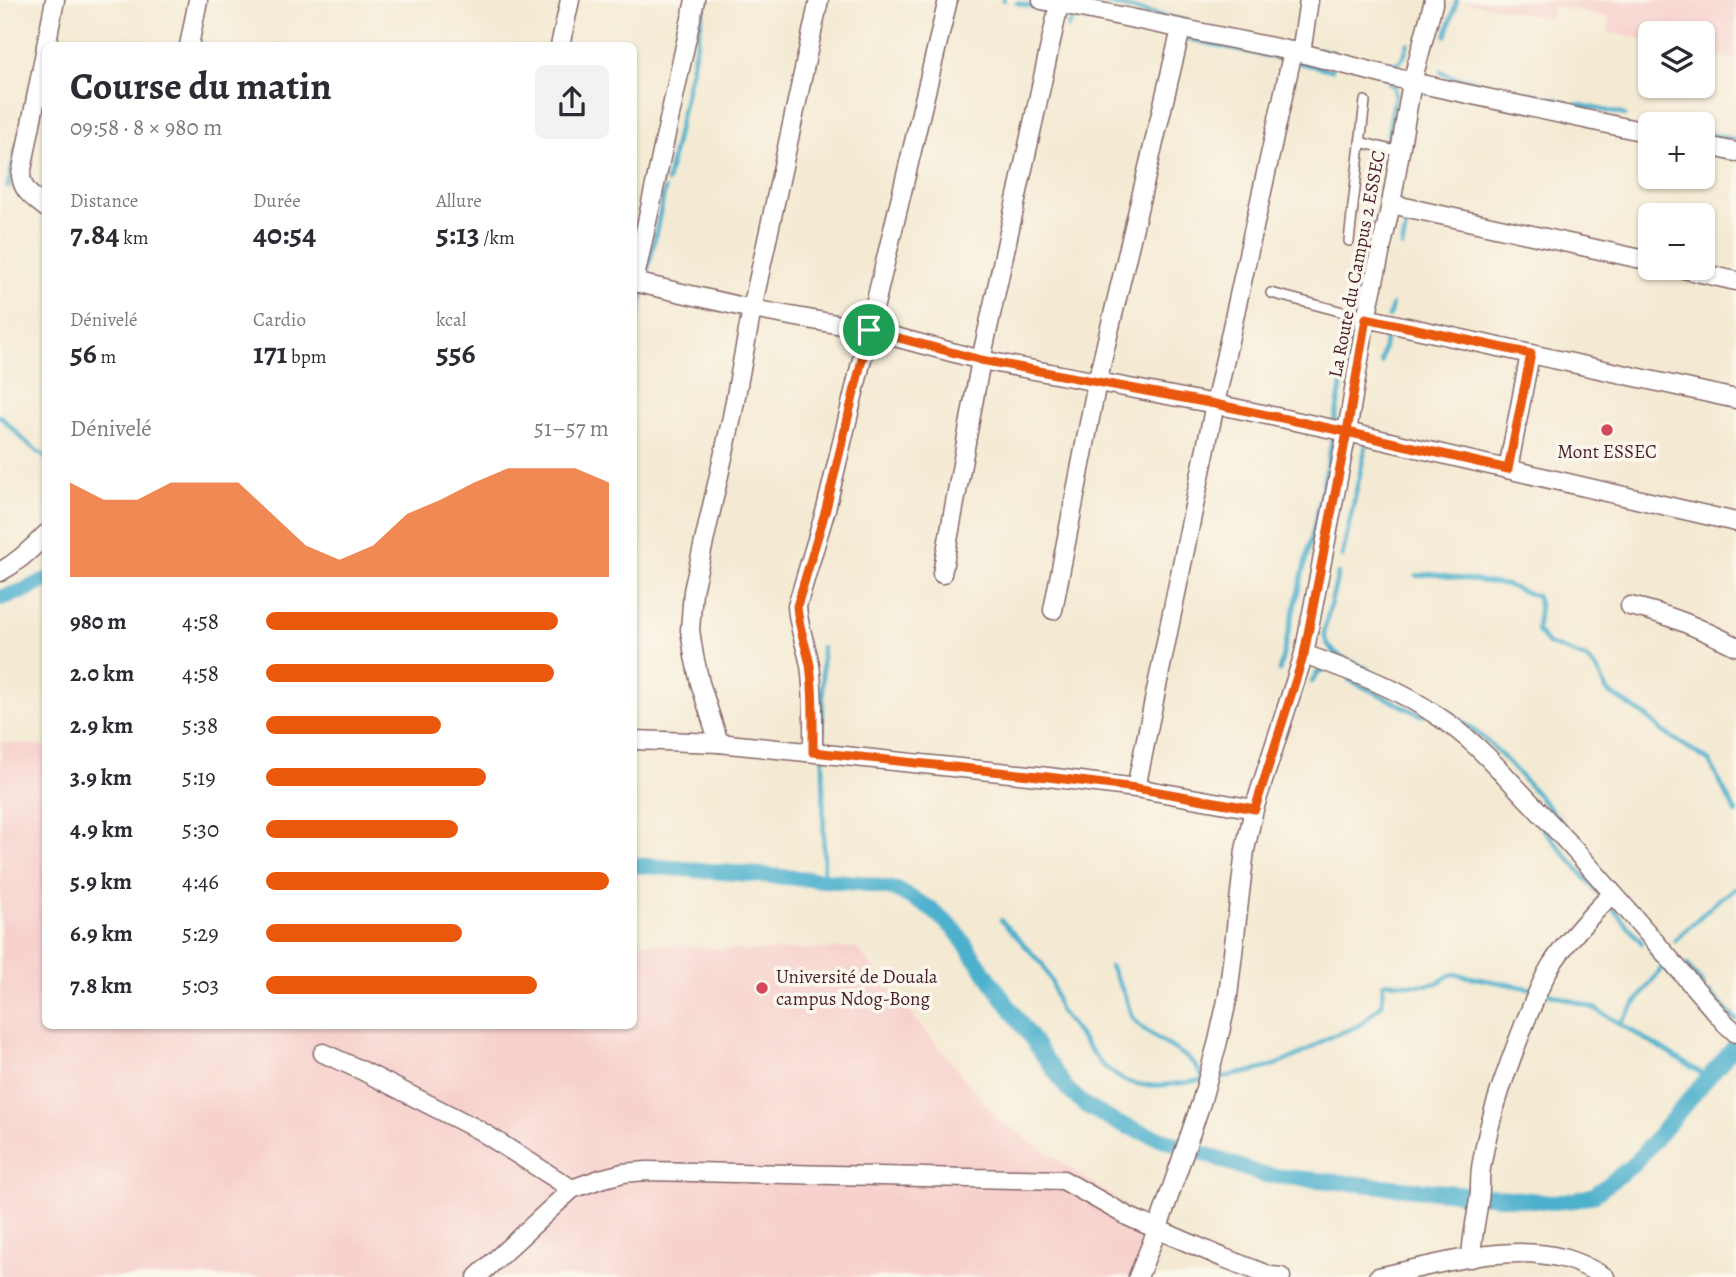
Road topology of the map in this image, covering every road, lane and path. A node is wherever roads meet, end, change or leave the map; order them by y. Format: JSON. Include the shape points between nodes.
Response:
{"nodes":[{"id":1,"x":55,"y":0,"type":"edge"},
{"id":2,"x":198,"y":0,"type":"edge"},
{"id":3,"x":570,"y":0,"type":"edge"},
{"id":4,"x":695,"y":0,"type":"edge"},
{"id":5,"x":819,"y":0,"type":"edge"},
{"id":6,"x":948,"y":0,"type":"edge"},
{"id":7,"x":1309,"y":0,"type":"edge"},
{"id":8,"x":1434,"y":0,"type":"edge"},
{"id":9,"x":1054,"y":1,"type":"edge"},
{"id":10,"x":1181,"y":29,"type":"junction"},
{"id":11,"x":47,"y":42,"type":"edge"},
{"id":12,"x":190,"y":42,"type":"edge"},
{"id":13,"x":561,"y":42,"type":"edge"},
{"id":14,"x":1297,"y":52,"type":"junction"},
{"id":15,"x":42,"y":67,"type":"edge"},
{"id":16,"x":1412,"y":82,"type":"junction"},
{"id":17,"x":1365,"y":102,"type":"dead end"},
{"id":18,"x":1638,"y":131,"type":"edge"},
{"id":19,"x":1360,"y":142,"type":"junction"},
{"id":20,"x":1715,"y":148,"type":"edge"},
{"id":21,"x":1400,"y":152,"type":"junction"},
{"id":22,"x":1736,"y":152,"type":"edge"},
{"id":23,"x":1391,"y":204,"type":"junction"},
{"id":24,"x":42,"y":205,"type":"edge"},
{"id":25,"x":1349,"y":241,"type":"dead end"},
{"id":26,"x":1638,"y":258,"type":"edge"},
{"id":27,"x":637,"y":268,"type":"edge"},
{"id":28,"x":1715,"y":276,"type":"edge"},
{"id":29,"x":1736,"y":281,"type":"edge"},
{"id":30,"x":637,"y":283,"type":"edge"},
{"id":31,"x":1271,"y":293,"type":"dead end"},
{"id":32,"x":752,"y":309,"type":"junction"},
{"id":33,"x":1366,"y":318,"type":"junction"},
{"id":34,"x":869,"y":330,"type":"junction"},
{"id":35,"x":1531,"y":354,"type":"junction"},
{"id":36,"x":981,"y":360,"type":"junction"},
{"id":37,"x":1097,"y":382,"type":"junction"},
{"id":38,"x":1736,"y":399,"type":"edge"},
{"id":39,"x":1215,"y":404,"type":"junction"},
{"id":40,"x":1347,"y":432,"type":"junction"},
{"id":41,"x":1508,"y":469,"type":"junction"},
{"id":42,"x":1736,"y":522,"type":"edge"},
{"id":43,"x":42,"y":538,"type":"edge"},
{"id":44,"x":0,"y":572,"type":"edge"},
{"id":45,"x":942,"y":574,"type":"dead end"},
{"id":46,"x":1630,"y":606,"type":"dead end"},
{"id":47,"x":1053,"y":610,"type":"dead end"},
{"id":48,"x":1736,"y":646,"type":"edge"},
{"id":49,"x":1304,"y":654,"type":"junction"},
{"id":50,"x":637,"y":740,"type":"edge"},
{"id":51,"x":719,"y":743,"type":"junction"},
{"id":52,"x":813,"y":752,"type":"junction"},
{"id":53,"x":1136,"y":788,"type":"junction"},
{"id":54,"x":1255,"y":809,"type":"junction"},
{"id":55,"x":1612,"y":894,"type":"junction"},
{"id":56,"x":1736,"y":1033,"type":"edge"},
{"id":57,"x":323,"y":1053,"type":"dead end"},
{"id":58,"x":572,"y":1189,"type":"junction"},
{"id":59,"x":1158,"y":1228,"type":"junction"},
{"id":60,"x":1471,"y":1258,"type":"junction"},
{"id":61,"x":477,"y":1277,"type":"edge"},
{"id":62,"x":1138,"y":1277,"type":"edge"},
{"id":63,"x":1281,"y":1277,"type":"edge"},
{"id":64,"x":1378,"y":1277,"type":"edge"},
{"id":65,"x":1605,"y":1277,"type":"edge"}],
"edges":[{"from":1,"to":11,"type":"street"},
{"from":2,"to":12,"type":"street"},
{"from":3,"to":13,"type":"street"},
{"from":4,"to":27,"type":"street"},
{"from":5,"to":32,"type":"street"},
{"from":6,"to":34,"type":"street"},
{"from":7,"to":14,"type":"street"},
{"from":8,"to":16,"type":"street","name":"La Route du Campus 2 ESSEC"},
{"from":9,"to":10,"type":"street"},
{"from":9,"to":36,"type":"street"},
{"from":10,"to":14,"type":"street"},
{"from":10,"to":37,"type":"street"},
{"from":14,"to":16,"type":"street"},
{"from":14,"to":39,"type":"street"},
{"from":15,"to":24,"type":"street","via":[[21,175],[26,191]]},
{"from":16,"to":18,"type":"street"},
{"from":16,"to":21,"type":"street","name":"La Route du Campus 2 ESSEC"},
{"from":17,"to":19,"type":"lane"},
{"from":19,"to":21,"type":"lane"},
{"from":19,"to":25,"type":"lane"},
{"from":20,"to":22,"type":"street"},
{"from":21,"to":23,"type":"street","name":"La Route du Campus 2 ESSEC"},
{"from":23,"to":26,"type":"street"},
{"from":23,"to":33,"type":"street","name":"La Route du Campus 2 ESSEC"},
{"from":28,"to":29,"type":"street"},
{"from":30,"to":32,"type":"street"},
{"from":31,"to":33,"type":"lane"},
{"from":32,"to":34,"type":"street"},
{"from":32,"to":51,"type":"street","via":[[693,591],[690,630]]},
{"from":33,"to":35,"type":"street"},
{"from":33,"to":40,"type":"street","name":"La Route du Campus 2 ESSEC"},
{"from":34,"to":36,"type":"street"},
{"from":34,"to":52,"type":"street","via":[[826,509],[797,606],[814,696]]},
{"from":35,"to":38,"type":"street"},
{"from":35,"to":41,"type":"street"},
{"from":36,"to":37,"type":"street"},
{"from":36,"to":45,"type":"street"},
{"from":37,"to":39,"type":"street"},
{"from":37,"to":47,"type":"street"},
{"from":39,"to":40,"type":"street"},
{"from":39,"to":53,"type":"street"},
{"from":40,"to":41,"type":"street"},
{"from":40,"to":49,"type":"street","name":"La Route du Campus 2 ESSEC"},
{"from":41,"to":42,"type":"street"},
{"from":43,"to":44,"type":"street"},
{"from":46,"to":48,"type":"street","via":[[1677,618]]},
{"from":49,"to":54,"type":"street","name":"La Route du Campus 2 ESSEC"},
{"from":49,"to":55,"type":"street","via":[[1365,676],[1440,717],[1484,753]]},
{"from":50,"to":51,"type":"street"},
{"from":51,"to":52,"type":"street"},
{"from":52,"to":53,"type":"street"},
{"from":53,"to":54,"type":"street"},
{"from":54,"to":59,"type":"street","name":"La Route du Campus 2 ESSEC","via":[[1245,850],[1221,1030]]},
{"from":55,"to":56,"type":"street"},
{"from":55,"to":60,"type":"street","via":[[1550,967],[1514,1050],[1487,1136]]},
{"from":57,"to":58,"type":"street","via":[[479,1130]]},
{"from":58,"to":59,"type":"street","via":[[623,1173],[647,1171],[1063,1180]]},
{"from":58,"to":61,"type":"street"},
{"from":59,"to":62,"type":"street","name":"La Route du Campus 2 ESSEC"},
{"from":59,"to":63,"type":"street"},
{"from":60,"to":64,"type":"street"},
{"from":60,"to":65,"type":"street","via":[[1540,1254],[1586,1266]]}]}
